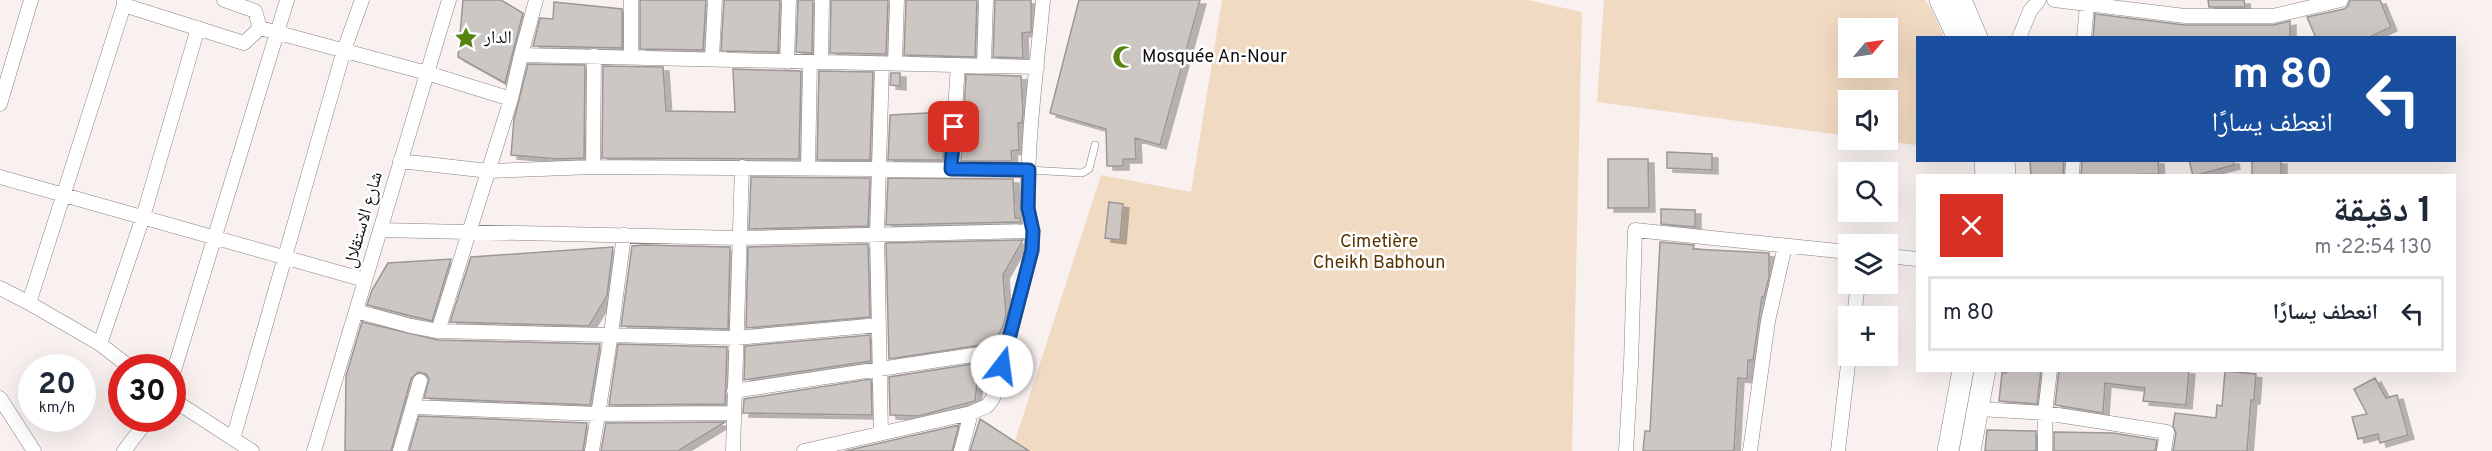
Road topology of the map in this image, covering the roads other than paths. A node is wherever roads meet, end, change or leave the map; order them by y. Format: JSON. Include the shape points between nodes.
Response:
{"nodes":[{"id":1,"x":31,"y":0,"type":"edge"},
{"id":2,"x":224,"y":0,"type":"edge"},
{"id":3,"x":287,"y":0,"type":"edge"},
{"id":4,"x":362,"y":0,"type":"edge"},
{"id":5,"x":449,"y":0,"type":"edge"},
{"id":6,"x":536,"y":0,"type":"edge"},
{"id":7,"x":630,"y":0,"type":"edge"},
{"id":8,"x":715,"y":0,"type":"edge"},
{"id":9,"x":789,"y":0,"type":"edge"},
{"id":10,"x":822,"y":0,"type":"edge"},
{"id":11,"x":897,"y":0,"type":"edge"},
{"id":12,"x":986,"y":0,"type":"edge"},
{"id":13,"x":1043,"y":0,"type":"edge"},
{"id":14,"x":1940,"y":0,"type":"edge"},
{"id":15,"x":1961,"y":0,"type":"edge"},
{"id":16,"x":2038,"y":0,"type":"edge"},
{"id":17,"x":2054,"y":0,"type":"edge"},
{"id":18,"x":2341,"y":0,"type":"edge"},
{"id":19,"x":124,"y":3,"type":"edge"},
{"id":20,"x":2087,"y":4,"type":"junction"},
{"id":21,"x":198,"y":28,"type":"junction"},
{"id":22,"x":260,"y":28,"type":"junction"},
{"id":23,"x":276,"y":32,"type":"junction"},
{"id":24,"x":1957,"y":36,"type":"edge"},
{"id":25,"x":1976,"y":36,"type":"edge"},
{"id":26,"x":2020,"y":36,"type":"edge"},
{"id":27,"x":2084,"y":36,"type":"edge"},
{"id":28,"x":344,"y":50,"type":"junction"},
{"id":29,"x":520,"y":55,"type":"junction"},
{"id":30,"x":594,"y":56,"type":"junction"},
{"id":31,"x":631,"y":58,"type":"junction"},
{"id":32,"x":712,"y":58,"type":"junction"},
{"id":33,"x":787,"y":62,"type":"junction"},
{"id":34,"x":816,"y":62,"type":"junction"},
{"id":35,"x":888,"y":63,"type":"junction"},
{"id":36,"x":958,"y":65,"type":"junction"},
{"id":37,"x":984,"y":65,"type":"junction"},
{"id":38,"x":1037,"y":67,"type":"junction"},
{"id":39,"x":427,"y":73,"type":"junction"},
{"id":40,"x":511,"y":99,"type":"junction"},
{"id":41,"x":0,"y":104,"type":"edge"},
{"id":42,"x":1095,"y":145,"type":"dead end"},
{"id":43,"x":400,"y":160,"type":"junction"},
{"id":44,"x":593,"y":167,"type":"junction"},
{"id":45,"x":742,"y":167,"type":"junction"},
{"id":46,"x":808,"y":168,"type":"junction"},
{"id":47,"x":879,"y":169,"type":"junction"},
{"id":48,"x":951,"y":169,"type":"junction"},
{"id":49,"x":1029,"y":170,"type":"junction"},
{"id":50,"x":489,"y":171,"type":"junction"},
{"id":51,"x":0,"y":177,"type":"edge"},
{"id":52,"x":64,"y":195,"type":"junction"},
{"id":53,"x":143,"y":217,"type":"junction"},
{"id":54,"x":380,"y":230,"type":"junction"},
{"id":55,"x":1033,"y":231,"type":"junction"},
{"id":56,"x":469,"y":232,"type":"junction"},
{"id":57,"x":877,"y":234,"type":"junction"},
{"id":58,"x":624,"y":235,"type":"junction"},
{"id":59,"x":215,"y":237,"type":"junction"},
{"id":60,"x":738,"y":238,"type":"junction"},
{"id":61,"x":1785,"y":246,"type":"junction"},
{"id":62,"x":1838,"y":251,"type":"edge"},
{"id":63,"x":285,"y":257,"type":"junction"},
{"id":64,"x":1898,"y":257,"type":"edge"},
{"id":65,"x":1916,"y":259,"type":"edge"},
{"id":66,"x":365,"y":280,"type":"junction"},
{"id":67,"x":0,"y":288,"type":"edge"},
{"id":68,"x":29,"y":303,"type":"junction"},
{"id":69,"x":356,"y":311,"type":"junction"},
{"id":70,"x":879,"y":325,"type":"junction"},
{"id":71,"x":438,"y":331,"type":"junction"},
{"id":72,"x":611,"y":334,"type":"junction"},
{"id":73,"x":736,"y":338,"type":"junction"},
{"id":74,"x":100,"y":344,"type":"junction"},
{"id":75,"x":1006,"y":350,"type":"junction"},
{"id":76,"x":113,"y":354,"type":"edge"},
{"id":77,"x":179,"y":354,"type":"edge"},
{"id":78,"x":1848,"y":366,"type":"edge"},
{"id":79,"x":878,"y":370,"type":"junction"},
{"id":80,"x":1963,"y":372,"type":"edge"},
{"id":81,"x":1985,"y":372,"type":"edge"},
{"id":82,"x":2050,"y":372,"type":"edge"},
{"id":83,"x":420,"y":381,"type":"dead end"},
{"id":84,"x":734,"y":391,"type":"junction"},
{"id":85,"x":0,"y":398,"type":"edge"},
{"id":86,"x":413,"y":407,"type":"junction"},
{"id":87,"x":186,"y":408,"type":"edge"},
{"id":88,"x":1978,"y":409,"type":"junction"},
{"id":89,"x":734,"y":412,"type":"junction"},
{"id":90,"x":971,"y":413,"type":"junction"},
{"id":91,"x":2045,"y":413,"type":"junction"},
{"id":92,"x":598,"y":414,"type":"junction"},
{"id":93,"x":138,"y":432,"type":"edge"},
{"id":94,"x":881,"y":433,"type":"junction"},
{"id":95,"x":233,"y":439,"type":"junction"},
{"id":96,"x":34,"y":451,"type":"edge"},
{"id":97,"x":124,"y":451,"type":"edge"},
{"id":98,"x":252,"y":451,"type":"edge"},
{"id":99,"x":314,"y":451,"type":"edge"},
{"id":100,"x":400,"y":451,"type":"edge"},
{"id":101,"x":592,"y":451,"type":"edge"},
{"id":102,"x":733,"y":451,"type":"edge"},
{"id":103,"x":804,"y":451,"type":"edge"},
{"id":104,"x":961,"y":451,"type":"edge"},
{"id":105,"x":1626,"y":451,"type":"edge"},
{"id":106,"x":1750,"y":451,"type":"edge"},
{"id":107,"x":1838,"y":451,"type":"edge"},
{"id":108,"x":1948,"y":451,"type":"edge"},
{"id":109,"x":1970,"y":451,"type":"edge"},
{"id":110,"x":2045,"y":451,"type":"edge"},
{"id":111,"x":2164,"y":451,"type":"edge"}],
"edges":[{"from":1,"to":41,"type":"street"},
{"from":2,"to":22,"type":"street","via":[[255,11]]},
{"from":3,"to":23,"type":"street"},
{"from":4,"to":28,"type":"street"},
{"from":5,"to":39,"type":"street","name":"شارع الاستقلال"},
{"from":6,"to":29,"type":"street"},
{"from":7,"to":31,"type":"street"},
{"from":8,"to":32,"type":"street"},
{"from":9,"to":33,"type":"street"},
{"from":10,"to":34,"type":"street"},
{"from":11,"to":35,"type":"street"},
{"from":12,"to":37,"type":"street"},
{"from":13,"to":38,"type":"street"},
{"from":14,"to":24,"type":"main road"},
{"from":15,"to":25,"type":"main road"},
{"from":16,"to":26,"type":"street"},
{"from":17,"to":20,"type":"street"},
{"from":18,"to":20,"type":"street","via":[[2273,16],[2185,16]]},
{"from":19,"to":21,"type":"street"},
{"from":19,"to":52,"type":"street"},
{"from":20,"to":27,"type":"street"},
{"from":21,"to":22,"type":"street","via":[[244,43]]},
{"from":21,"to":53,"type":"street"},
{"from":22,"to":23,"type":"street"},
{"from":23,"to":28,"type":"street"},
{"from":23,"to":59,"type":"street"},
{"from":28,"to":39,"type":"street"},
{"from":28,"to":63,"type":"street"},
{"from":29,"to":30,"type":"street"},
{"from":29,"to":40,"type":"street"},
{"from":30,"to":31,"type":"street"},
{"from":30,"to":44,"type":"street"},
{"from":31,"to":32,"type":"street"},
{"from":32,"to":33,"type":"street"},
{"from":33,"to":34,"type":"street"},
{"from":34,"to":35,"type":"street"},
{"from":34,"to":46,"type":"street"},
{"from":35,"to":36,"type":"street"},
{"from":35,"to":47,"type":"street"},
{"from":36,"to":37,"type":"street"},
{"from":36,"to":48,"type":"street"},
{"from":37,"to":38,"type":"street"},
{"from":38,"to":49,"type":"street"},
{"from":39,"to":40,"type":"street"},
{"from":39,"to":43,"type":"street","name":"شارع الاستقلال"},
{"from":40,"to":50,"type":"street"},
{"from":42,"to":49,"type":"lane","via":[[1089,169],[1082,173]]},
{"from":43,"to":50,"type":"street"},
{"from":43,"to":54,"type":"street","name":"شارع الاستقلال"},
{"from":44,"to":45,"type":"street"},
{"from":44,"to":50,"type":"street"},
{"from":45,"to":46,"type":"street"},
{"from":45,"to":60,"type":"street"},
{"from":46,"to":47,"type":"street"},
{"from":47,"to":48,"type":"street"},
{"from":47,"to":57,"type":"street"},
{"from":48,"to":49,"type":"street"},
{"from":49,"to":55,"type":"street","via":[[1028,208]]},
{"from":50,"to":56,"type":"street"},
{"from":51,"to":52,"type":"street"},
{"from":52,"to":53,"type":"street"},
{"from":52,"to":68,"type":"street"},
{"from":53,"to":59,"type":"street"},
{"from":53,"to":74,"type":"street"},
{"from":54,"to":56,"type":"street"},
{"from":54,"to":66,"type":"street","name":"شارع الاستقلال"},
{"from":55,"to":57,"type":"street"},
{"from":55,"to":75,"type":"street","via":[[1032,250]]},
{"from":56,"to":58,"type":"street"},
{"from":56,"to":71,"type":"street"},
{"from":57,"to":60,"type":"street"},
{"from":57,"to":70,"type":"street"},
{"from":58,"to":60,"type":"street"},
{"from":58,"to":72,"type":"street"},
{"from":59,"to":63,"type":"street"},
{"from":59,"to":77,"type":"street"},
{"from":60,"to":73,"type":"street"},
{"from":61,"to":62,"type":"street"},
{"from":61,"to":105,"type":"street","via":[[1635,230]]},
{"from":61,"to":106,"type":"street","via":[[1768,321]]},
{"from":63,"to":66,"type":"street"},
{"from":63,"to":95,"type":"street"},
{"from":64,"to":65,"type":"street"},
{"from":66,"to":69,"type":"street","name":"شارع الاستقلال"},
{"from":67,"to":68,"type":"street"},
{"from":68,"to":74,"type":"street"},
{"from":69,"to":71,"type":"street"},
{"from":69,"to":99,"type":"street","name":"شارع الاستقلال"},
{"from":70,"to":73,"type":"street"},
{"from":70,"to":79,"type":"street"},
{"from":71,"to":72,"type":"street"},
{"from":72,"to":73,"type":"street"},
{"from":72,"to":92,"type":"street"},
{"from":73,"to":84,"type":"street"},
{"from":74,"to":76,"type":"street"},
{"from":75,"to":79,"type":"street"},
{"from":75,"to":90,"type":"street","via":[[993,398],[987,406]]},
{"from":78,"to":107,"type":"street"},
{"from":79,"to":84,"type":"street"},
{"from":79,"to":94,"type":"street"},
{"from":80,"to":108,"type":"main road"},
{"from":81,"to":88,"type":"main road"},
{"from":82,"to":91,"type":"street"},
{"from":83,"to":86,"type":"street"},
{"from":84,"to":89,"type":"street"},
{"from":85,"to":96,"type":"street"},
{"from":86,"to":92,"type":"street"},
{"from":86,"to":100,"type":"street"},
{"from":87,"to":95,"type":"street"},
{"from":88,"to":91,"type":"street"},
{"from":88,"to":109,"type":"main road"},
{"from":89,"to":92,"type":"street"},
{"from":89,"to":102,"type":"street"},
{"from":90,"to":94,"type":"street"},
{"from":90,"to":104,"type":"street"},
{"from":91,"to":110,"type":"street"},
{"from":91,"to":111,"type":"street","via":[[2167,432]]},
{"from":92,"to":101,"type":"street"},
{"from":93,"to":97,"type":"street"},
{"from":94,"to":103,"type":"street"},
{"from":95,"to":98,"type":"street"}]}
